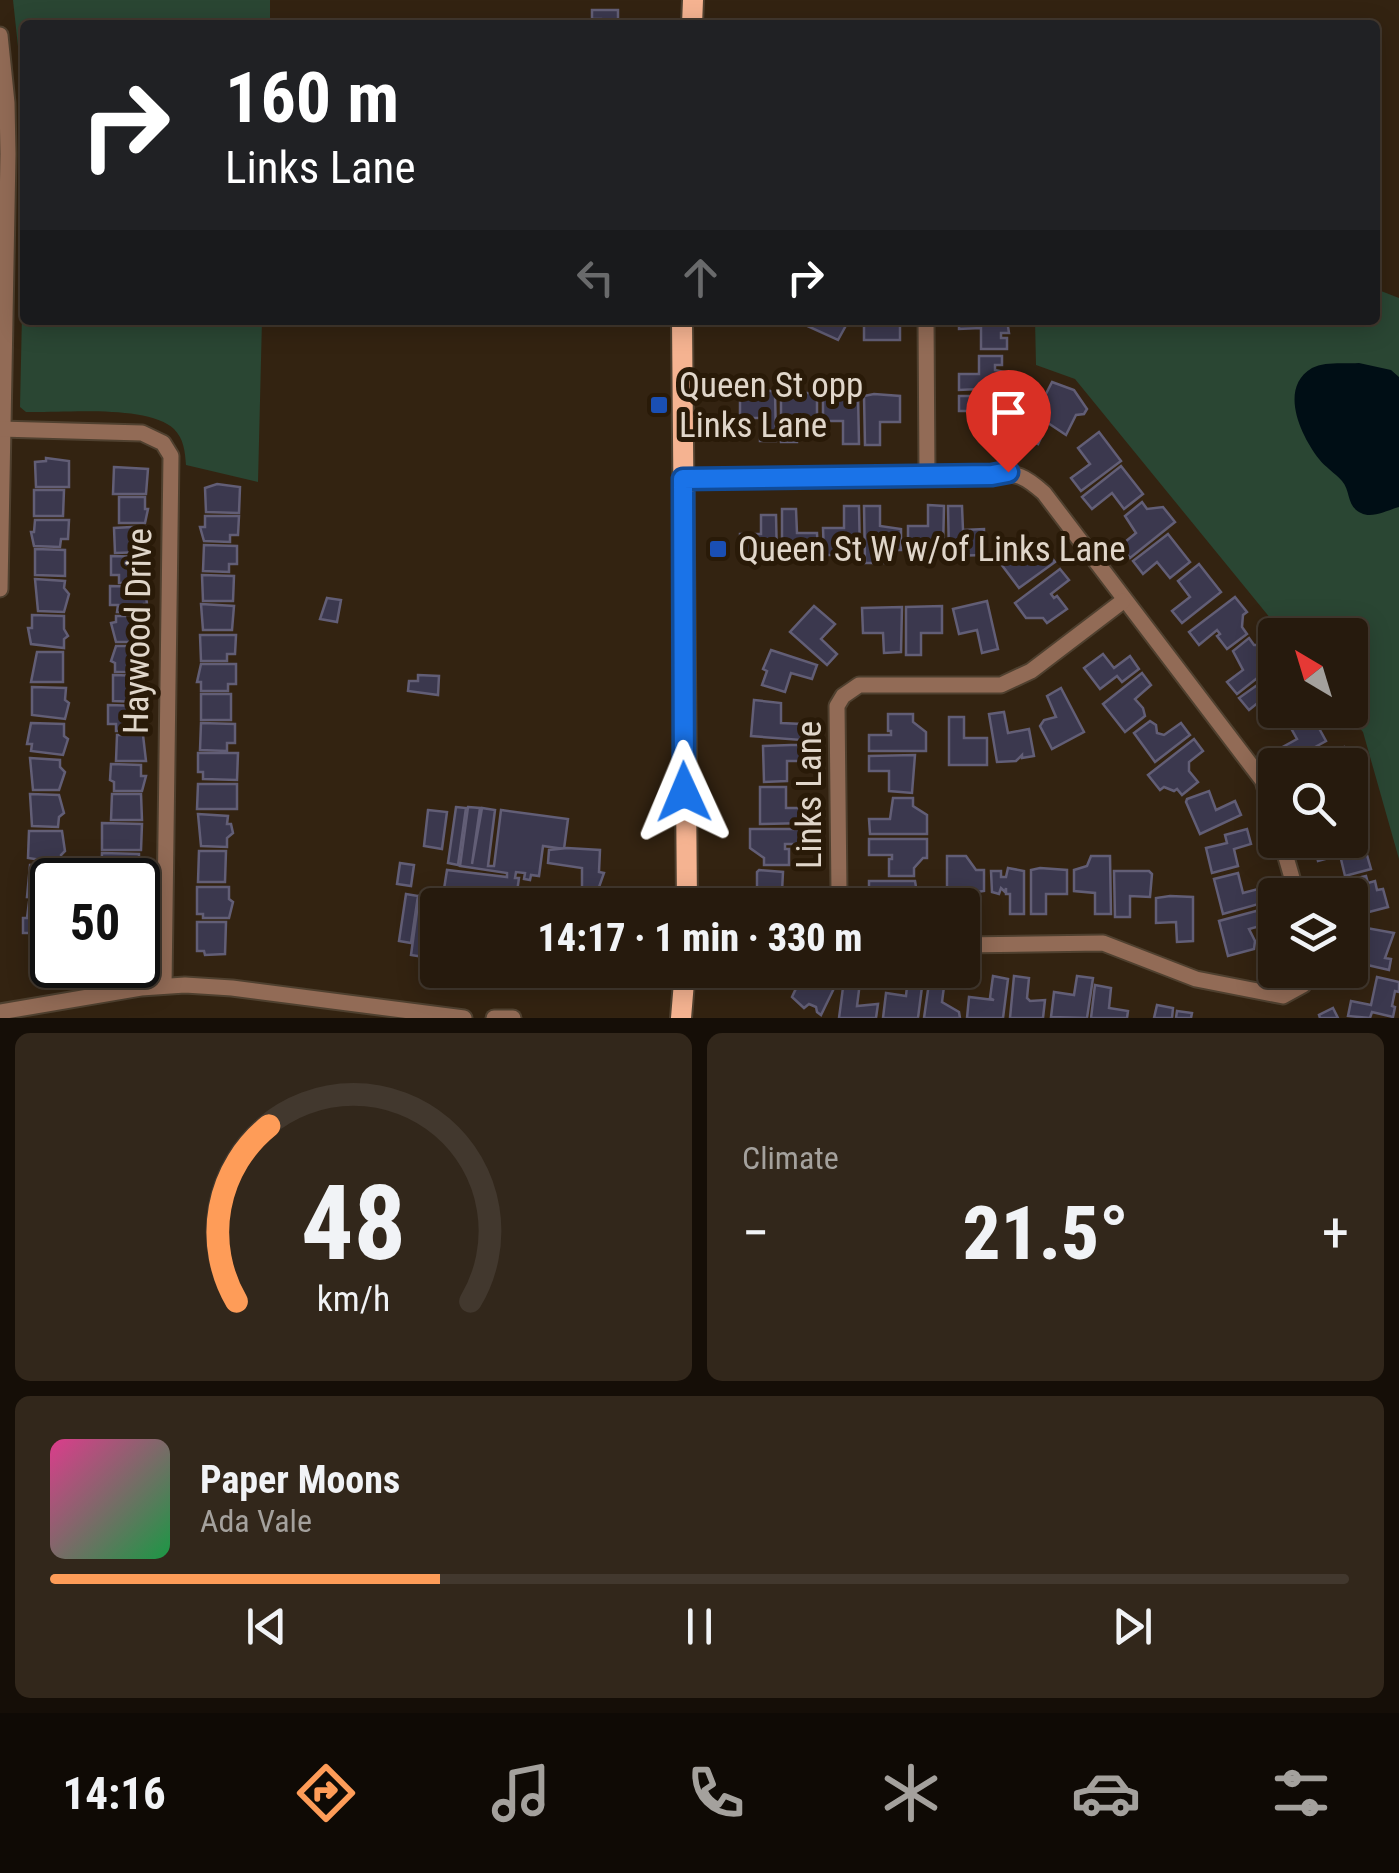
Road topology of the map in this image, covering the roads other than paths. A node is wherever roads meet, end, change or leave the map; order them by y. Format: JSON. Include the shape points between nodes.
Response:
{"nodes":[{"id":1,"x":0,"y":35,"type":"edge"},
{"id":2,"x":682,"y":325,"type":"edge"},
{"id":3,"x":926,"y":325,"type":"edge"},
{"id":4,"x":2,"y":429,"type":"edge"},
{"id":5,"x":927,"y":474,"type":"junction"},
{"id":6,"x":683,"y":479,"type":"junction"},
{"id":7,"x":0,"y":589,"type":"edge"},
{"id":8,"x":1123,"y":601,"type":"junction"},
{"id":9,"x":1258,"y":776,"type":"edge"},
{"id":10,"x":686,"y":888,"type":"edge"},
{"id":11,"x":839,"y":888,"type":"edge"},
{"id":12,"x":980,"y":945,"type":"edge"},
{"id":13,"x":164,"y":986,"type":"junction"},
{"id":14,"x":684,"y":988,"type":"edge"},
{"id":15,"x":1297,"y":988,"type":"edge"},
{"id":16,"x":0,"y":1012,"type":"edge"},
{"id":17,"x":464,"y":1018,"type":"edge"},
{"id":18,"x":494,"y":1018,"type":"edge"},
{"id":19,"x":513,"y":1018,"type":"edge"},
{"id":20,"x":681,"y":1018,"type":"edge"}],
"edges":[{"from":1,"to":4,"type":"street","via":[[8,127]]},
{"from":2,"to":6,"type":"main road"},
{"from":3,"to":5,"type":"street"},
{"from":4,"to":7,"type":"street"},
{"from":4,"to":13,"type":"street","name":"Haywood Drive","via":[[142,433],[164,443],[170,456]]},
{"from":5,"to":6,"type":"street"},
{"from":5,"to":8,"type":"street","via":[[1025,476]]},
{"from":6,"to":10,"type":"main road"},
{"from":8,"to":9,"type":"street"},
{"from":8,"to":11,"type":"street","name":"Links Lane","via":[[1031,671],[1001,684],[858,685],[843,696],[837,706]]},
{"from":12,"to":15,"type":"street","via":[[1103,943],[1196,979],[1282,996]]},
{"from":13,"to":16,"type":"street"},
{"from":13,"to":17,"type":"street","via":[[232,988]]},
{"from":14,"to":20,"type":"main road"},
{"from":18,"to":19,"type":"street"}]}
